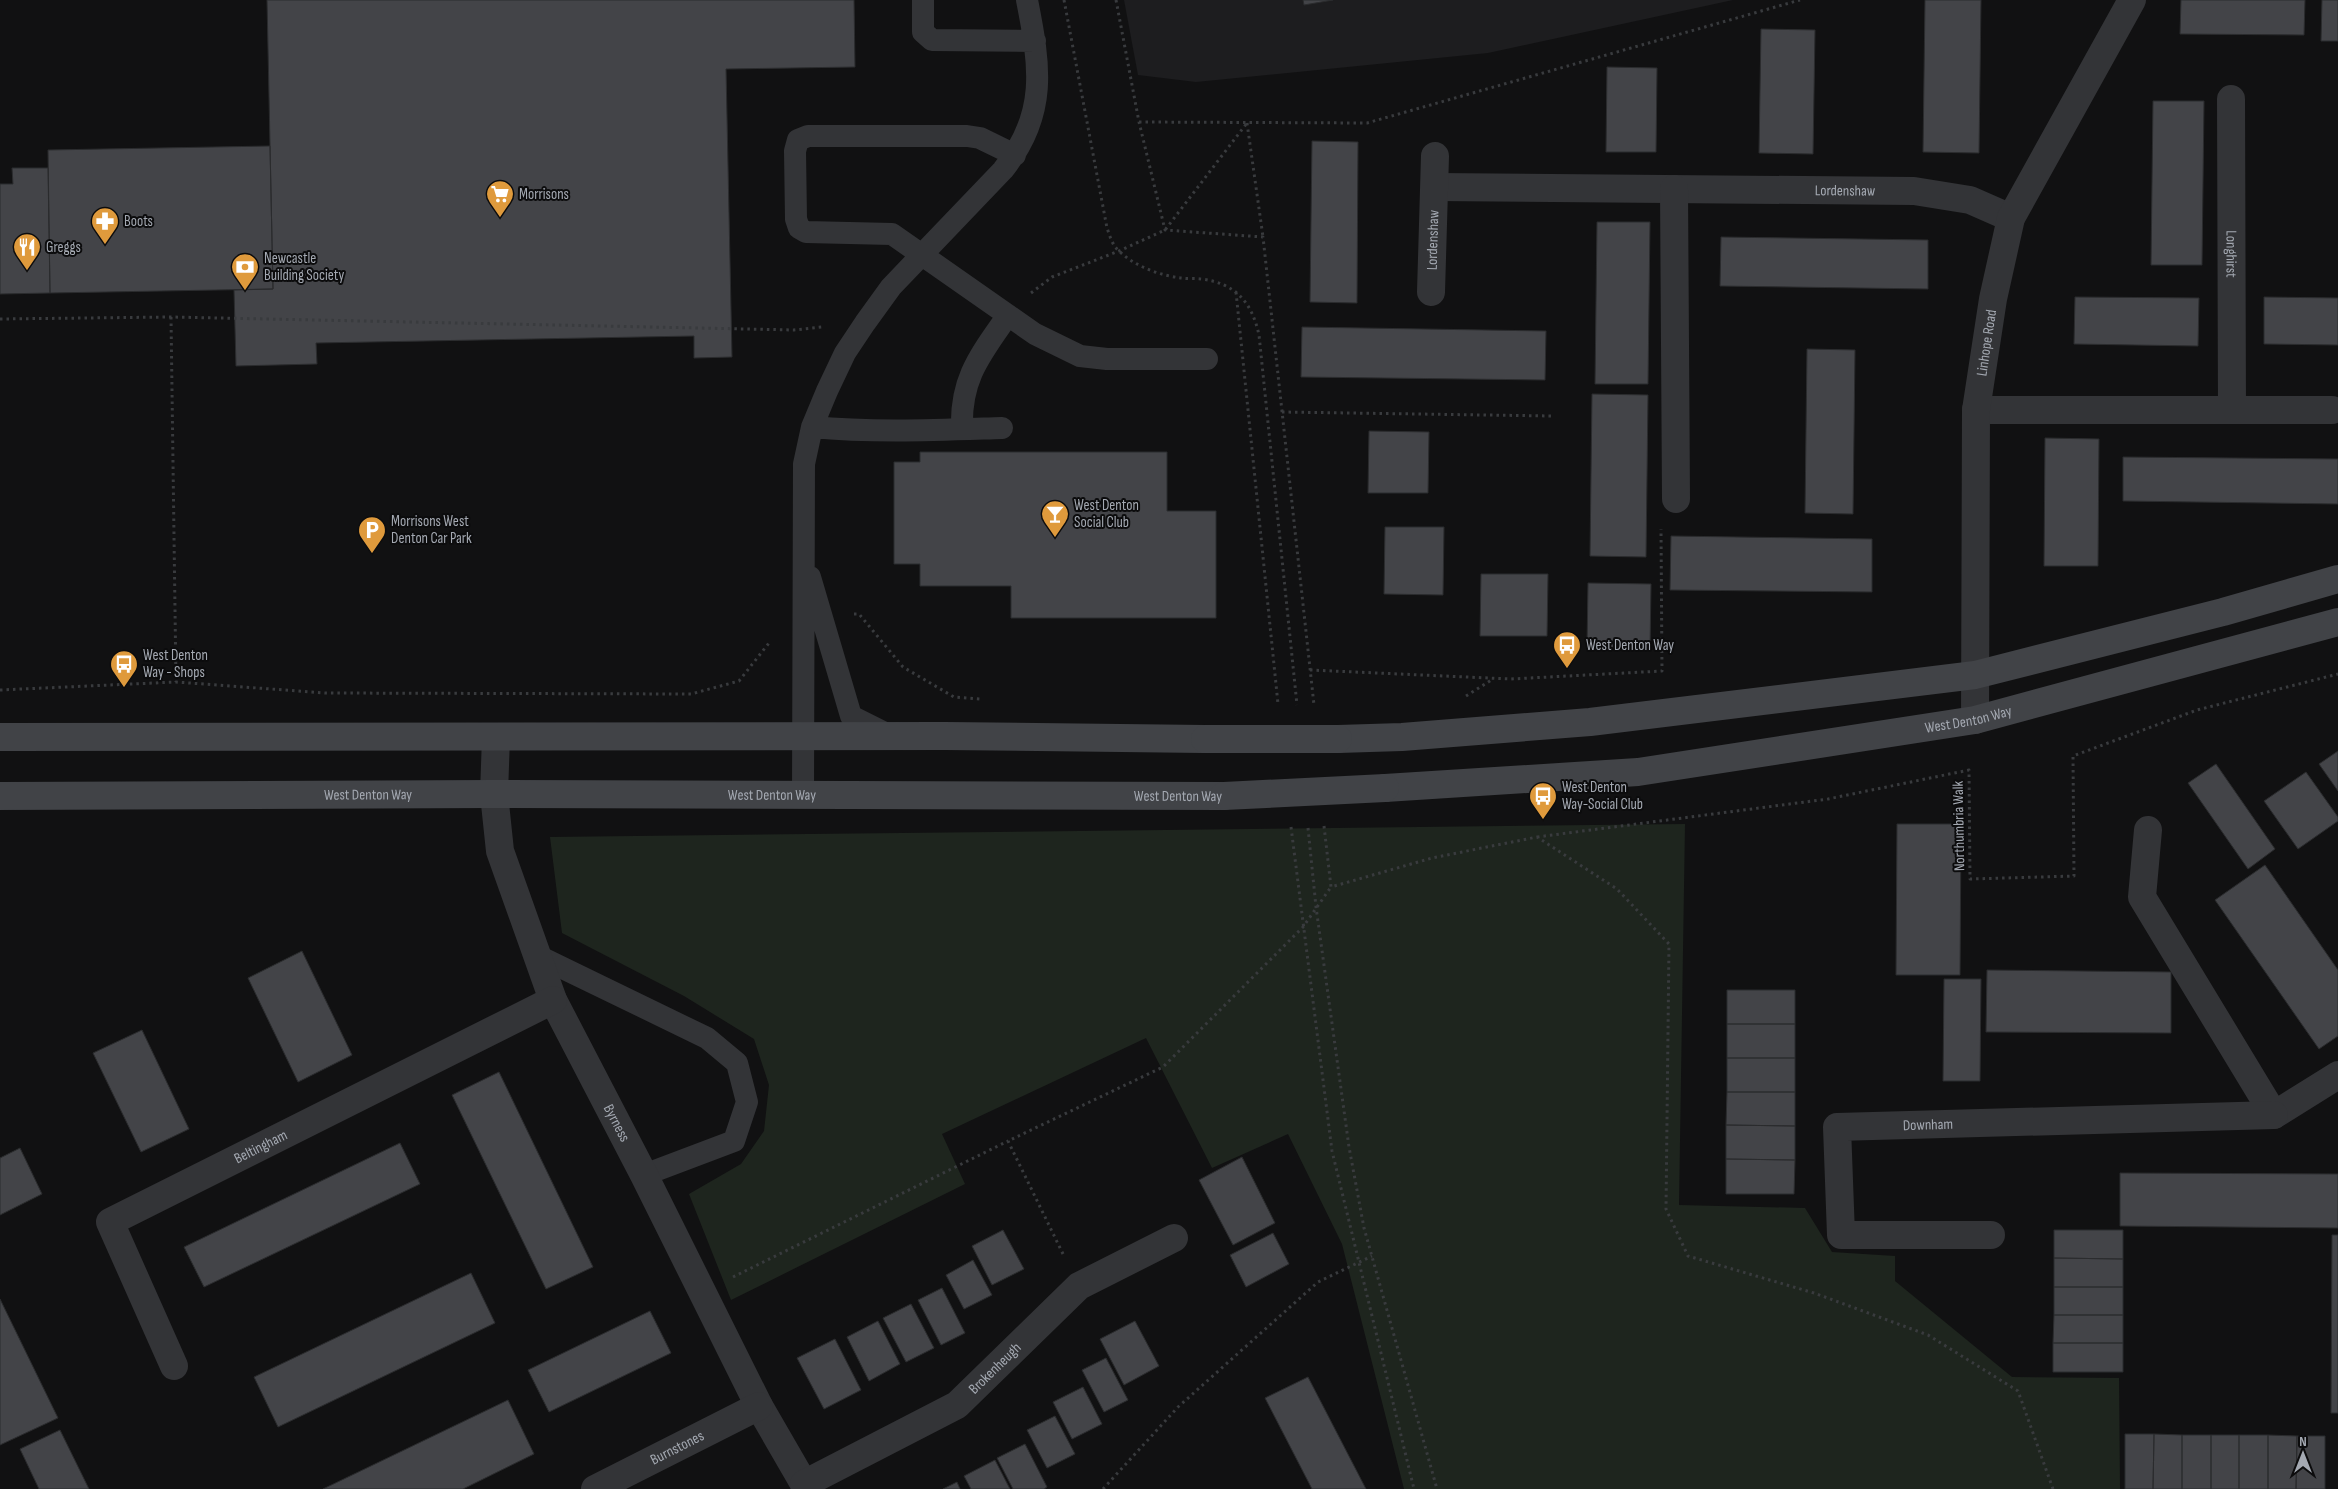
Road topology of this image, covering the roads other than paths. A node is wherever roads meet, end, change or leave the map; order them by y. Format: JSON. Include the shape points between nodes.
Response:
{"nodes":[{"id":1,"x":923,"y":0,"type":"edge"},
{"id":2,"x":1027,"y":0,"type":"edge"},
{"id":3,"x":2132,"y":0,"type":"edge"},
{"id":4,"x":1035,"y":40,"type":"junction"},
{"id":5,"x":2231,"y":99,"type":"dead end"},
{"id":6,"x":1016,"y":155,"type":"junction"},
{"id":7,"x":1435,"y":156,"type":"dead end"},
{"id":8,"x":1435,"y":187,"type":"junction"},
{"id":9,"x":1674,"y":189,"type":"junction"},
{"id":10,"x":2011,"y":218,"type":"junction"},
{"id":11,"x":921,"y":255,"type":"junction"},
{"id":12,"x":1431,"y":292,"type":"dead end"},
{"id":13,"x":1008,"y":315,"type":"junction"},
{"id":14,"x":1207,"y":359,"type":"dead end"},
{"id":15,"x":1976,"y":410,"type":"junction"},
{"id":16,"x":2232,"y":410,"type":"junction"},
{"id":17,"x":2332,"y":410,"type":"dead end"},
{"id":18,"x":812,"y":427,"type":"junction"},
{"id":19,"x":1002,"y":428,"type":"dead end"},
{"id":20,"x":962,"y":429,"type":"junction"},
{"id":21,"x":1676,"y":499,"type":"road end"},
{"id":22,"x":2338,"y":579,"type":"edge"},
{"id":23,"x":812,"y":614,"type":"junction"},
{"id":24,"x":2338,"y":622,"type":"edge"},
{"id":25,"x":1975,"y":675,"type":"junction"},
{"id":26,"x":1974,"y":720,"type":"junction"},
{"id":27,"x":802,"y":736,"type":"junction"},
{"id":28,"x":0,"y":737,"type":"edge"},
{"id":29,"x":496,"y":737,"type":"junction"},
{"id":30,"x":893,"y":737,"type":"junction"},
{"id":31,"x":494,"y":794,"type":"junction"},
{"id":32,"x":803,"y":795,"type":"junction"},
{"id":33,"x":0,"y":796,"type":"edge"},
{"id":34,"x":2148,"y":830,"type":"dead end"},
{"id":35,"x":538,"y":956,"type":"junction"},
{"id":36,"x":553,"y":1000,"type":"junction"},
{"id":37,"x":2338,"y":1075,"type":"edge"},
{"id":38,"x":2274,"y":1115,"type":"junction"},
{"id":39,"x":644,"y":1175,"type":"junction"},
{"id":40,"x":1991,"y":1235,"type":"dead end"},
{"id":41,"x":1174,"y":1238,"type":"dead end"},
{"id":42,"x":174,"y":1366,"type":"dead end"},
{"id":43,"x":759,"y":1406,"type":"junction"},
{"id":44,"x":806,"y":1486,"type":"edge"},
{"id":45,"x":595,"y":1489,"type":"edge"}],
"edges":[{"from":1,"to":4,"type":"lane","via":[[923,32],[932,40]]},
{"from":2,"to":4,"type":"lane"},
{"from":3,"to":10,"type":"street","name":"Linhope Road"},
{"from":4,"to":6,"type":"lane","via":[[1038,86],[1035,113]]},
{"from":5,"to":16,"type":"street","name":"Longhirst"},
{"from":6,"to":11,"type":"lane"},
{"from":6,"to":11,"type":"lane","via":[[980,138],[967,136],[808,136],[798,140],[795,151],[796,219],[799,228],[806,232],[892,234]]},
{"from":7,"to":8,"type":"street","name":"Lordenshaw"},
{"from":8,"to":9,"type":"street","name":"Lordenshaw"},
{"from":8,"to":12,"type":"street","name":"Lordenshaw"},
{"from":9,"to":10,"type":"street","name":"Lordenshaw","via":[[1914,191],[1970,200]]},
{"from":9,"to":21,"type":"street"},
{"from":10,"to":15,"type":"street","name":"Linhope Road","via":[[1993,299]]},
{"from":11,"to":13,"type":"lane"},
{"from":11,"to":18,"type":"lane","via":[[891,287],[865,323],[846,353]]},
{"from":13,"to":14,"type":"lane","via":[[1036,334],[1080,356]]},
{"from":13,"to":20,"type":"lane","via":[[972,368],[961,410]]},
{"from":15,"to":16,"type":"street"},
{"from":15,"to":25,"type":"street","name":"Linhope Road"},
{"from":16,"to":17,"type":"street"},
{"from":18,"to":20,"type":"lane","via":[[864,431]]},
{"from":18,"to":23,"type":"lane","via":[[804,464],[803,552]]},
{"from":19,"to":20,"type":"lane"},
{"from":22,"to":25,"type":"street"},
{"from":23,"to":27,"type":"lane"},
{"from":23,"to":30,"type":"lane","via":[[851,716]]},
{"from":24,"to":26,"type":"street","name":"West Denton Way"},
{"from":25,"to":26,"type":"street","name":"Linhope Road"},
{"from":25,"to":30,"type":"street","bridge":true,"via":[[1590,722],[1402,738]]},
{"from":26,"to":32,"type":"street","name":"West Denton Way","bridge":true,"via":[[1638,772],[1224,796]]},
{"from":27,"to":29,"type":"street"},
{"from":27,"to":30,"type":"street"},
{"from":27,"to":32,"type":"lane"},
{"from":28,"to":29,"type":"street"},
{"from":29,"to":31,"type":"street","name":"Byrness"},
{"from":31,"to":32,"type":"street","name":"West Denton Way"},
{"from":31,"to":33,"type":"street","name":"West Denton Way"},
{"from":31,"to":35,"type":"street","name":"Byrness","via":[[500,851]]},
{"from":34,"to":38,"type":"street","via":[[2142,897]]},
{"from":35,"to":36,"type":"street","name":"Byrness"},
{"from":35,"to":39,"type":"lane","via":[[707,1038],[737,1063],[747,1102],[734,1141]]},
{"from":36,"to":39,"type":"street","name":"Byrness"},
{"from":36,"to":42,"type":"street","name":"Beltingham","via":[[110,1222]]},
{"from":37,"to":38,"type":"street"},
{"from":38,"to":40,"type":"street","name":"Downham","via":[[1837,1127],[1842,1235]]},
{"from":39,"to":43,"type":"street","name":"Byrness"},
{"from":41,"to":44,"type":"street","name":"Brokenheugh","via":[[1079,1286],[957,1405]]},
{"from":43,"to":44,"type":"street","name":"Byrness"},
{"from":43,"to":45,"type":"street","name":"Burnstones"}]}
